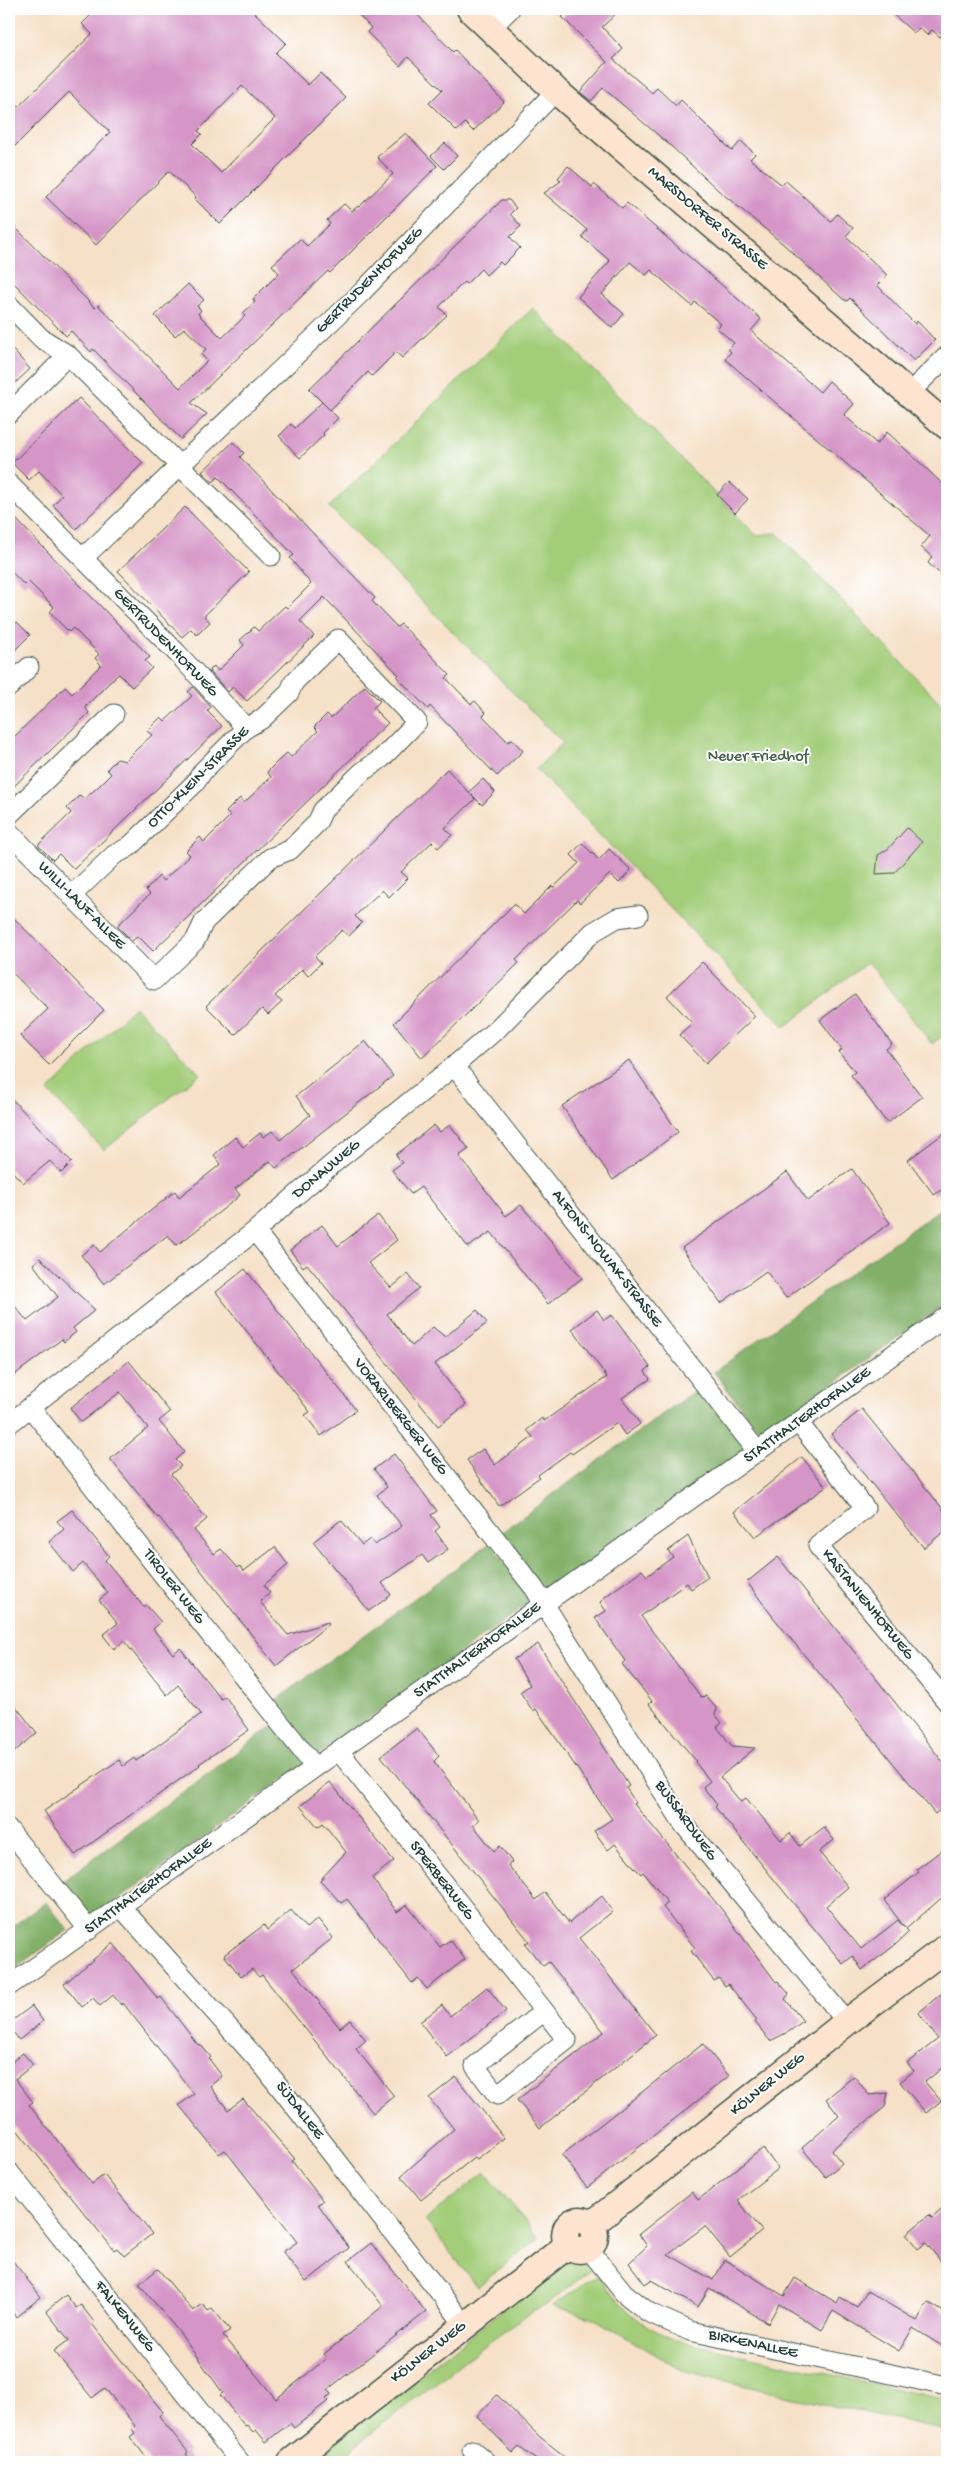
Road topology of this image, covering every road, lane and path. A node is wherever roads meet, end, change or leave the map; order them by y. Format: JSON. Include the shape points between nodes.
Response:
{"nodes":[{"id":1,"x":470,"y":9,"type":"edge"},
{"id":2,"x":510,"y":9,"type":"edge"},
{"id":3,"x":490,"y":29,"type":"junction"},
{"id":4,"x":556,"y":91,"type":"junction"},
{"id":5,"x":9,"y":306,"type":"edge"},
{"id":6,"x":68,"y":354,"type":"junction"},
{"id":7,"x":947,"y":356,"type":"edge"},
{"id":8,"x":910,"y":392,"type":"junction"},
{"id":9,"x":9,"y":414,"type":"edge"},
{"id":10,"x":947,"y":426,"type":"edge"},
{"id":11,"x":180,"y":467,"type":"junction"},
{"id":12,"x":9,"y":484,"type":"edge"},
{"id":13,"x":271,"y":556,"type":"dead end"},
{"id":14,"x":83,"y":558,"type":"junction"},
{"id":15,"x":29,"y":667,"type":"dead end"},
{"id":16,"x":9,"y":687,"type":"edge"},
{"id":17,"x":114,"y":714,"type":"dead end"},
{"id":18,"x":246,"y":728,"type":"junction"},
{"id":19,"x":9,"y":815,"type":"edge"},
{"id":20,"x":9,"y":832,"type":"edge"},
{"id":21,"x":71,"y":896,"type":"junction"},
{"id":22,"x":638,"y":915,"type":"dead end"},
{"id":23,"x":154,"y":980,"type":"joint"},
{"id":24,"x":454,"y":1066,"type":"junction"},
{"id":25,"x":255,"y":1231,"type":"junction"},
{"id":26,"x":947,"y":1316,"type":"edge"},
{"id":27,"x":30,"y":1407,"type":"junction"},
{"id":28,"x":798,"y":1422,"type":"junction"},
{"id":29,"x":9,"y":1424,"type":"edge"},
{"id":30,"x":758,"y":1452,"type":"junction"},
{"id":31,"x":545,"y":1604,"type":"junction"},
{"id":32,"x":947,"y":1702,"type":"edge"},
{"id":33,"x":339,"y":1751,"type":"junction"},
{"id":34,"x":315,"y":1767,"type":"junction"},
{"id":35,"x":9,"y":1830,"type":"edge"},
{"id":36,"x":121,"y":1906,"type":"junction"},
{"id":37,"x":89,"y":1930,"type":"junction"},
{"id":38,"x":947,"y":1947,"type":"edge"},
{"id":39,"x":9,"y":1986,"type":"edge"},
{"id":40,"x":543,"y":2012,"type":"junction"},
{"id":41,"x":847,"y":2022,"type":"junction"},
{"id":42,"x":9,"y":2172,"type":"edge"},
{"id":43,"x":582,"y":2239,"type":"junction"},
{"id":44,"x":465,"y":2325,"type":"junction"},
{"id":45,"x":947,"y":2386,"type":"edge"},
{"id":46,"x":299,"y":2460,"type":"edge"},
{"id":47,"x":240,"y":2462,"type":"edge"}],
"edges":[{"from":1,"to":3,"type":"street","name":"MARSDORFER STRASSE"},
{"from":2,"to":3,"type":"street"},
{"from":3,"to":4,"type":"street","name":"MARSDORFER STRASSE"},
{"from":4,"to":8,"type":"street","name":"MARSDORFER STRASSE"},
{"from":4,"to":11,"type":"street","name":"GERTRUDENHOFWEG","via":[[362,292]]},
{"from":5,"to":6,"type":"street","via":[[41,338]]},
{"from":6,"to":9,"type":"street"},
{"from":6,"to":11,"type":"street"},
{"from":7,"to":8,"type":"street"},
{"from":8,"to":10,"type":"street","name":"MARSDORFER STRASSE"},
{"from":11,"to":13,"type":"street"},
{"from":11,"to":14,"type":"street","name":"GERTRUDENHOFWEG"},
{"from":12,"to":14,"type":"street","name":"GERTRUDENHOFWEG"},
{"from":14,"to":18,"type":"street","name":"GERTRUDENHOFWEG"},
{"from":15,"to":16,"type":"street"},
{"from":17,"to":19,"type":"street"},
{"from":18,"to":21,"type":"street","name":"OTTO-KLEIN-STRASSE","via":[[203,771],[196,783]]},
{"from":18,"to":23,"type":"street","name":"OTTO-KLEIN-STRASSE","via":[[283,699],[294,682],[338,639],[417,722],[382,758],[362,772],[322,810],[317,823],[290,850],[270,858],[204,922],[195,941]]},
{"from":20,"to":21,"type":"street","name":"WILLI-LAUF-ALLEE"},
{"from":21,"to":23,"type":"street","name":"WILLI-LAUF-ALLEE"},
{"from":22,"to":24,"type":"street","name":"DONAUWEG","via":[[617,918],[593,932],[498,1028]]},
{"from":24,"to":25,"type":"street","name":"DONAUWEG"},
{"from":24,"to":30,"type":"street","name":"ALFONS-NOWAK-STRASSE"},
{"from":25,"to":27,"type":"street","name":"DONAUWEG"},
{"from":25,"to":31,"type":"street","name":"VORARLBERGER WEG"},
{"from":26,"to":28,"type":"street","name":"STATTHALTERHOFALLEE"},
{"from":27,"to":29,"type":"street","name":"DONAUWEG"},
{"from":27,"to":34,"type":"street","name":"TIROLER WEG"},
{"from":28,"to":30,"type":"street","name":"STATTHALTERHOFALLEE"},
{"from":28,"to":32,"type":"street","name":"KASTANIENHOFWEG","via":[[865,1508],[818,1546]]},
{"from":30,"to":31,"type":"street","name":"STATTHALTERHOFALLEE"},
{"from":31,"to":33,"type":"street","name":"STATTHALTERHOFALLEE"},
{"from":31,"to":41,"type":"street","name":"BUSSARDWEG","via":[[684,1825]]},
{"from":33,"to":34,"type":"street","name":"STATTHALTERHOFALLEE"},
{"from":33,"to":40,"type":"street","name":"SPERBERWEG"},
{"from":34,"to":36,"type":"street","name":"STATTHALTERHOFALLEE"},
{"from":35,"to":37,"type":"street"},
{"from":36,"to":37,"type":"street","name":"STATTHALTERHOFALLEE"},
{"from":36,"to":44,"type":"street","name":"SÜDALLEE","via":[[264,2068]]},
{"from":37,"to":39,"type":"street","name":"STATTHALTERHOFALLEE"},
{"from":38,"to":41,"type":"street","name":"KÖLNER WEG"},
{"from":40,"to":40,"type":"street","name":"SPERBERWEG","via":[[475,2066],[497,2095],[567,2040]]},
{"from":41,"to":43,"type":"street","name":"KÖLNER WEG"},
{"from":42,"to":47,"type":"street","name":"FALKENWEG"},
{"from":43,"to":44,"type":"street","name":"KÖLNER WEG"},
{"from":43,"to":45,"type":"street","name":"BIRKENALLEE","via":[[624,2293],[648,2312],[690,2331]]},
{"from":44,"to":46,"type":"street","name":"KÖLNER WEG"}]}
